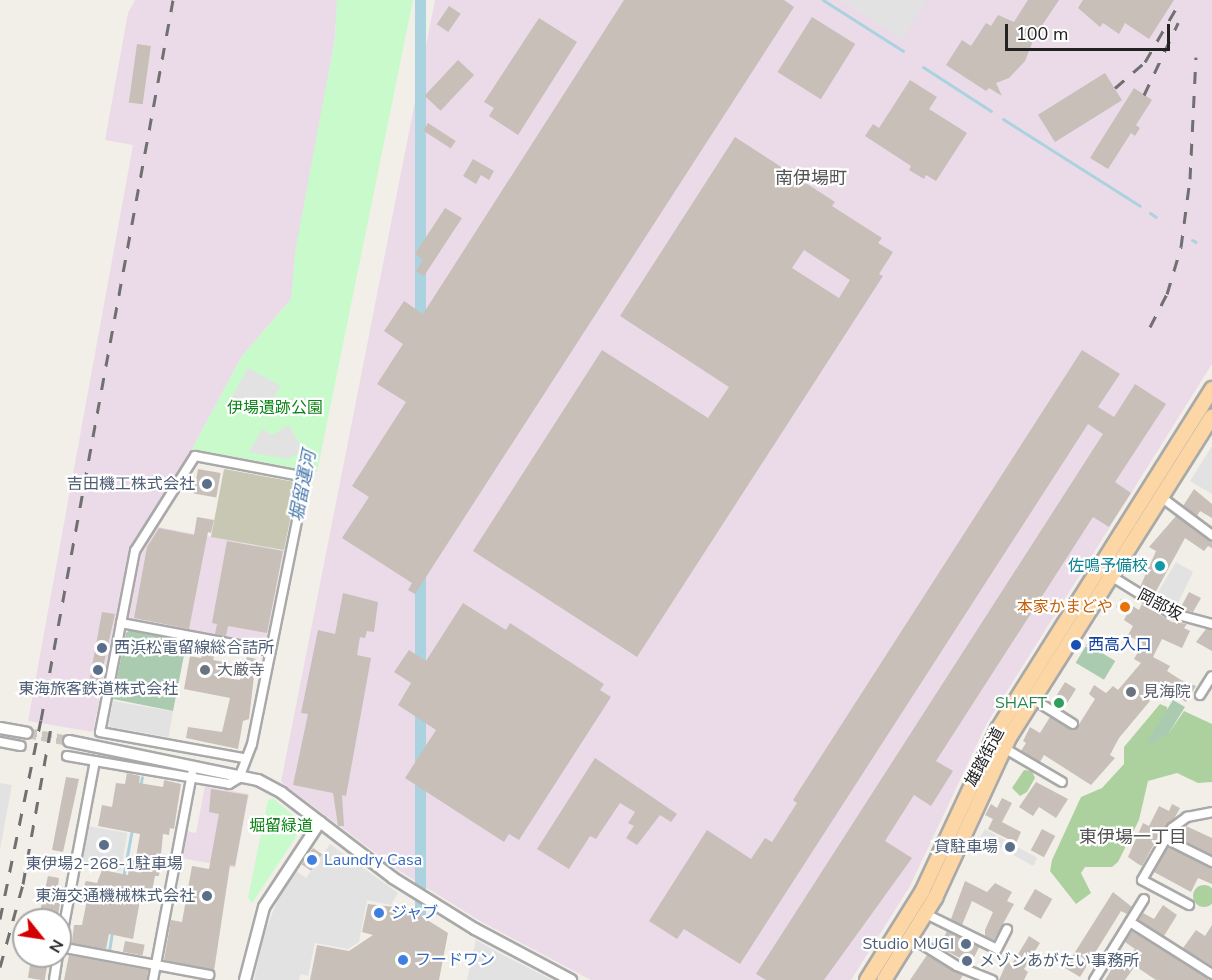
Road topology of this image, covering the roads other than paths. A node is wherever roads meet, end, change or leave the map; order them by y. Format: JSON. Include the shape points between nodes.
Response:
{"nodes":[{"id":1,"x":1212,"y":389,"type":"edge"},
{"id":2,"x":1212,"y":417,"type":"edge"},
{"id":3,"x":1161,"y":497,"type":"junction"},
{"id":4,"x":1212,"y":535,"type":"edge"},
{"id":5,"x":1111,"y":576,"type":"junction"},
{"id":6,"x":121,"y":623,"type":"junction"},
{"id":7,"x":1212,"y":624,"type":"edge"},
{"id":8,"x":270,"y":651,"type":"junction"},
{"id":9,"x":1212,"y":676,"type":"edge"},
{"id":10,"x":1200,"y":695,"type":"dead end"},
{"id":11,"x":1033,"y":699,"type":"junction"},
{"id":12,"x":1073,"y":724,"type":"dead end"},
{"id":13,"x":0,"y":728,"type":"edge"},
{"id":14,"x":27,"y":733,"type":"tunnel mouth"},
{"id":15,"x":69,"y":741,"type":"tunnel mouth"},
{"id":16,"x":0,"y":742,"type":"edge"},
{"id":17,"x":21,"y":746,"type":"dead end"},
{"id":18,"x":1004,"y":748,"type":"junction"},
{"id":19,"x":67,"y":756,"type":"dead end"},
{"id":20,"x":243,"y":758,"type":"junction"},
{"id":21,"x":95,"y":761,"type":"junction"},
{"id":22,"x":194,"y":764,"type":"junction"},
{"id":23,"x":240,"y":774,"type":"junction"},
{"id":24,"x":191,"y":778,"type":"junction"},
{"id":25,"x":1062,"y":782,"type":"dead end"},
{"id":26,"x":1212,"y":812,"type":"edge"},
{"id":27,"x":320,"y":822,"type":"junction"},
{"id":28,"x":1164,"y":838,"type":"junction"},
{"id":29,"x":1212,"y":862,"type":"edge"},
{"id":30,"x":1144,"y":899,"type":"dead end"},
{"id":31,"x":1189,"y":905,"type":"dead end"},
{"id":32,"x":67,"y":908,"type":"edge"},
{"id":33,"x":926,"y":914,"type":"junction"},
{"id":34,"x":1130,"y":922,"type":"junction"},
{"id":35,"x":1007,"y":929,"type":"dead end"},
{"id":36,"x":912,"y":938,"type":"junction"},
{"id":37,"x":72,"y":948,"type":"edge"},
{"id":38,"x":156,"y":965,"type":"junction"},
{"id":39,"x":1212,"y":974,"type":"edge"},
{"id":40,"x":209,"y":975,"type":"dead end"},
{"id":41,"x":153,"y":980,"type":"edge"},
{"id":42,"x":245,"y":980,"type":"edge"},
{"id":43,"x":571,"y":980,"type":"edge"},
{"id":44,"x":867,"y":980,"type":"edge"},
{"id":45,"x":885,"y":980,"type":"edge"},
{"id":46,"x":992,"y":980,"type":"edge"},
{"id":47,"x":1094,"y":980,"type":"edge"}],
"edges":[{"from":1,"to":44,"type":"main road","name":"雄踏街道","via":[[998,729],[915,905]]},
{"from":2,"to":3,"type":"main road","name":"雄踏街道"},
{"from":3,"to":4,"type":"street"},
{"from":3,"to":5,"type":"main road","name":"雄踏街道"},
{"from":5,"to":7,"type":"street","name":"岡部坂","via":[[1171,613]]},
{"from":5,"to":11,"type":"main road","name":"雄踏街道"},
{"from":6,"to":8,"type":"street"},
{"from":6,"to":8,"type":"street","via":[[135,551],[195,456],[306,477]]},
{"from":6,"to":20,"type":"street","via":[[100,732]]},
{"from":8,"to":20,"type":"street","via":[[252,744]]},
{"from":9,"to":10,"type":"street"},
{"from":11,"to":12,"type":"street"},
{"from":11,"to":18,"type":"main road","name":"雄踏街道"},
{"from":13,"to":14,"type":"street"},
{"from":15,"to":22,"type":"street"},
{"from":16,"to":17,"type":"street"},
{"from":18,"to":25,"type":"street"},
{"from":18,"to":33,"type":"main road","name":"雄踏街道"},
{"from":19,"to":21,"type":"street"},
{"from":20,"to":23,"type":"street"},
{"from":21,"to":24,"type":"street"},
{"from":21,"to":32,"type":"street"},
{"from":22,"to":23,"type":"street"},
{"from":22,"to":24,"type":"street"},
{"from":23,"to":24,"type":"street","via":[[229,784]]},
{"from":23,"to":27,"type":"street","via":[[269,785]]},
{"from":24,"to":38,"type":"street"},
{"from":26,"to":28,"type":"street","via":[[1187,818]]},
{"from":27,"to":42,"type":"street","via":[[264,907]]},
{"from":27,"to":43,"type":"street","via":[[383,871],[460,920]]},
{"from":28,"to":29,"type":"street"},
{"from":28,"to":31,"type":"street","via":[[1142,880]]},
{"from":30,"to":34,"type":"street"},
{"from":33,"to":35,"type":"street","via":[[998,949]]},
{"from":33,"to":36,"type":"main road","name":"雄踏街道"},
{"from":34,"to":39,"type":"street"},
{"from":34,"to":47,"type":"street"},
{"from":36,"to":45,"type":"main road","name":"雄踏街道"},
{"from":36,"to":46,"type":"street","via":[[957,966]]},
{"from":37,"to":38,"type":"street"},
{"from":38,"to":40,"type":"street"},
{"from":38,"to":41,"type":"street"}]}
